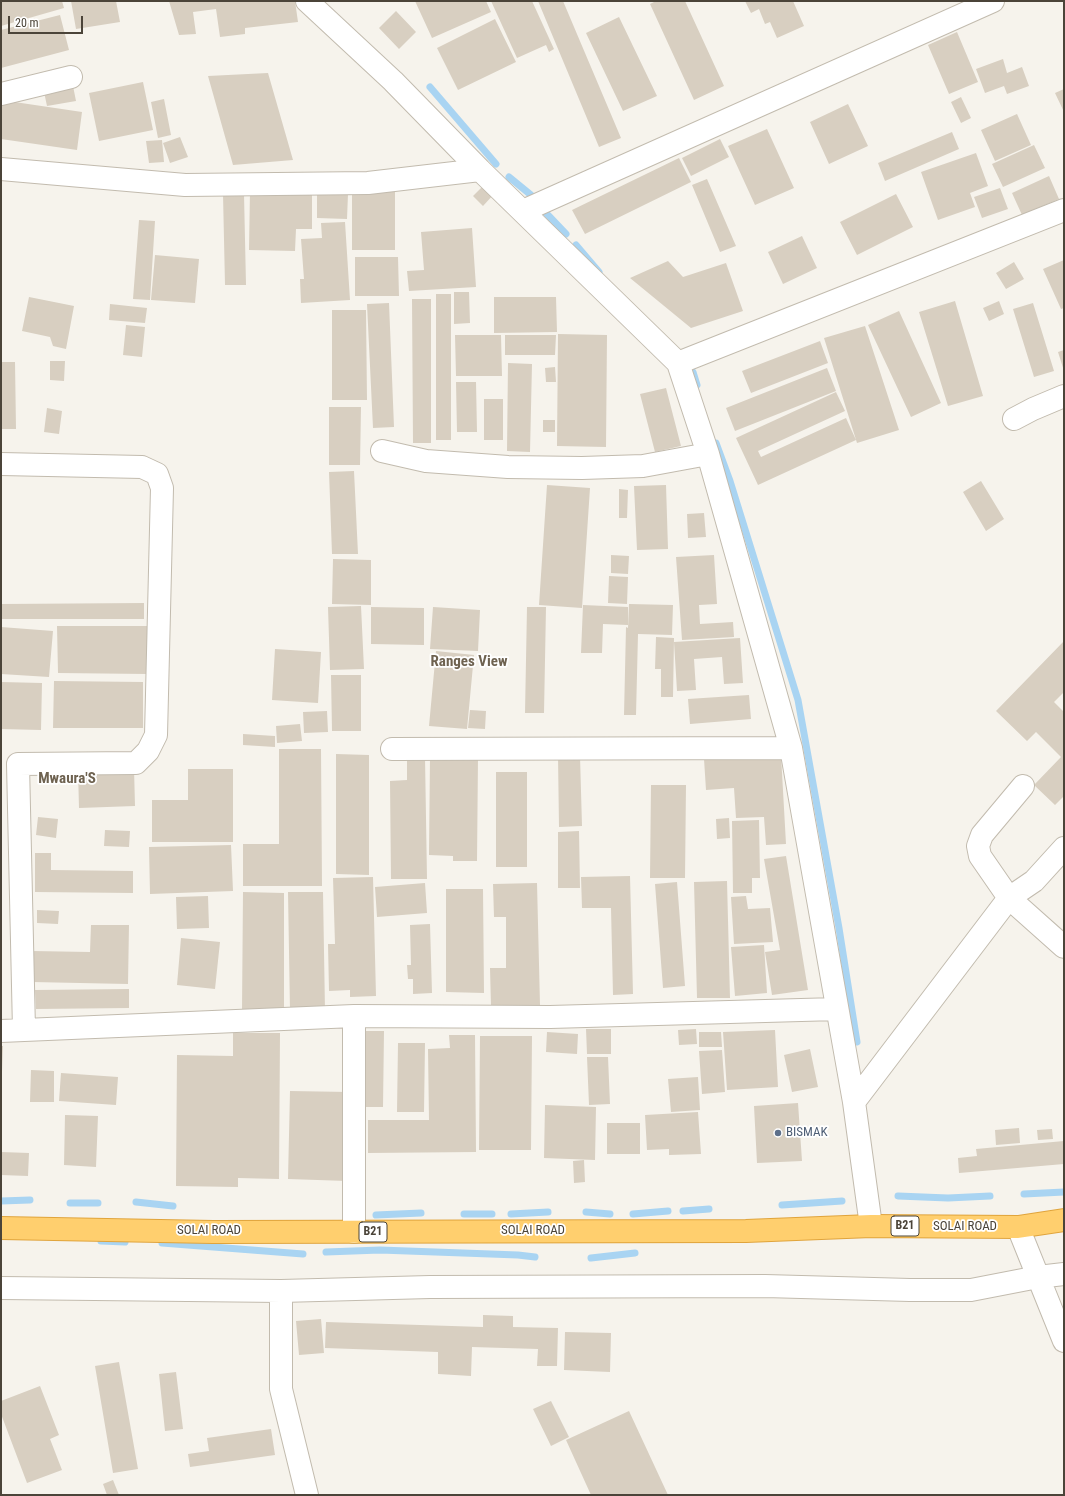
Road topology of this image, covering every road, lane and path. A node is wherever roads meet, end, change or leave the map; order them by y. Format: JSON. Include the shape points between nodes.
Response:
{"nodes":[{"id":1,"x":993,"y":1,"type":"edge"},
{"id":2,"x":317,"y":4,"type":"edge"},
{"id":3,"x":71,"y":77,"type":"dead end"},
{"id":4,"x":1,"y":94,"type":"edge"},
{"id":5,"x":1,"y":169,"type":"edge"},
{"id":6,"x":480,"y":170,"type":"junction"},
{"id":7,"x":1064,"y":210,"type":"edge"},
{"id":8,"x":523,"y":211,"type":"junction"},
{"id":9,"x":678,"y":363,"type":"junction"},
{"id":10,"x":1064,"y":396,"type":"edge"},
{"id":11,"x":1014,"y":418,"type":"dead end"},
{"id":12,"x":382,"y":451,"type":"dead end"},
{"id":13,"x":708,"y":454,"type":"junction"},
{"id":14,"x":1,"y":464,"type":"edge"},
{"id":15,"x":392,"y":748,"type":"dead end"},
{"id":16,"x":791,"y":748,"type":"junction"},
{"id":17,"x":10,"y":765,"type":"edge"},
{"id":18,"x":1023,"y":786,"type":"dead end"},
{"id":19,"x":1064,"y":848,"type":"edge"},
{"id":20,"x":1009,"y":898,"type":"junction"},
{"id":21,"x":1064,"y":947,"type":"edge"},
{"id":22,"x":837,"y":1009,"type":"junction"},
{"id":23,"x":354,"y":1016,"type":"junction"},
{"id":24,"x":24,"y":1030,"type":"junction"},
{"id":25,"x":1,"y":1031,"type":"edge"},
{"id":26,"x":854,"y":1102,"type":"junction"},
{"id":27,"x":1064,"y":1220,"type":"edge"},
{"id":28,"x":872,"y":1226,"type":"junction"},
{"id":29,"x":1018,"y":1227,"type":"junction"},
{"id":30,"x":1,"y":1228,"type":"edge"},
{"id":31,"x":354,"y":1232,"type":"junction"},
{"id":32,"x":1064,"y":1274,"type":"edge"},
{"id":33,"x":1038,"y":1277,"type":"junction"},
{"id":34,"x":1,"y":1288,"type":"edge"},
{"id":35,"x":281,"y":1291,"type":"junction"},
{"id":36,"x":1064,"y":1341,"type":"edge"},
{"id":37,"x":307,"y":1495,"type":"edge"}],
"edges":[{"from":1,"to":8,"type":"street"},
{"from":2,"to":6,"type":"street"},
{"from":3,"to":4,"type":"street"},
{"from":5,"to":6,"type":"street","via":[[185,185],[368,183]]},
{"from":6,"to":8,"type":"street"},
{"from":7,"to":9,"type":"street"},
{"from":8,"to":9,"type":"street"},
{"from":9,"to":13,"type":"street"},
{"from":10,"to":11,"type":"street"},
{"from":12,"to":13,"type":"street","via":[[426,461],[508,467],[582,468],[643,466]]},
{"from":13,"to":16,"type":"street"},
{"from":14,"to":17,"type":"street","via":[[142,467],[157,474],[162,488],[156,735],[148,751],[136,763]]},
{"from":15,"to":16,"type":"street"},
{"from":16,"to":22,"type":"street"},
{"from":17,"to":24,"type":"street"},
{"from":18,"to":20,"type":"street","via":[[982,835],[978,846],[980,856]]},
{"from":19,"to":20,"type":"street","via":[[1034,881]]},
{"from":20,"to":21,"type":"street"},
{"from":20,"to":26,"type":"street"},
{"from":22,"to":23,"type":"street","via":[[550,1017]]},
{"from":22,"to":26,"type":"street"},
{"from":23,"to":24,"type":"street"},
{"from":23,"to":31,"type":"street"},
{"from":24,"to":25,"type":"street"},
{"from":26,"to":28,"type":"street"},
{"from":27,"to":29,"type":"highway","name":"SOLAI ROAD","number":"B21"},
{"from":28,"to":29,"type":"highway","name":"SOLAI ROAD","number":"B21"},
{"from":28,"to":31,"type":"highway","name":"SOLAI ROAD","number":"B21","via":[[738,1231]]},
{"from":29,"to":33,"type":"street"},
{"from":30,"to":31,"type":"highway","name":"SOLAI ROAD","number":"B21"},
{"from":32,"to":33,"type":"street"},
{"from":33,"to":35,"type":"street","via":[[971,1290],[765,1286],[438,1287]]},
{"from":33,"to":36,"type":"street"},
{"from":34,"to":35,"type":"street"},
{"from":35,"to":37,"type":"street","via":[[281,1389]]}]}
